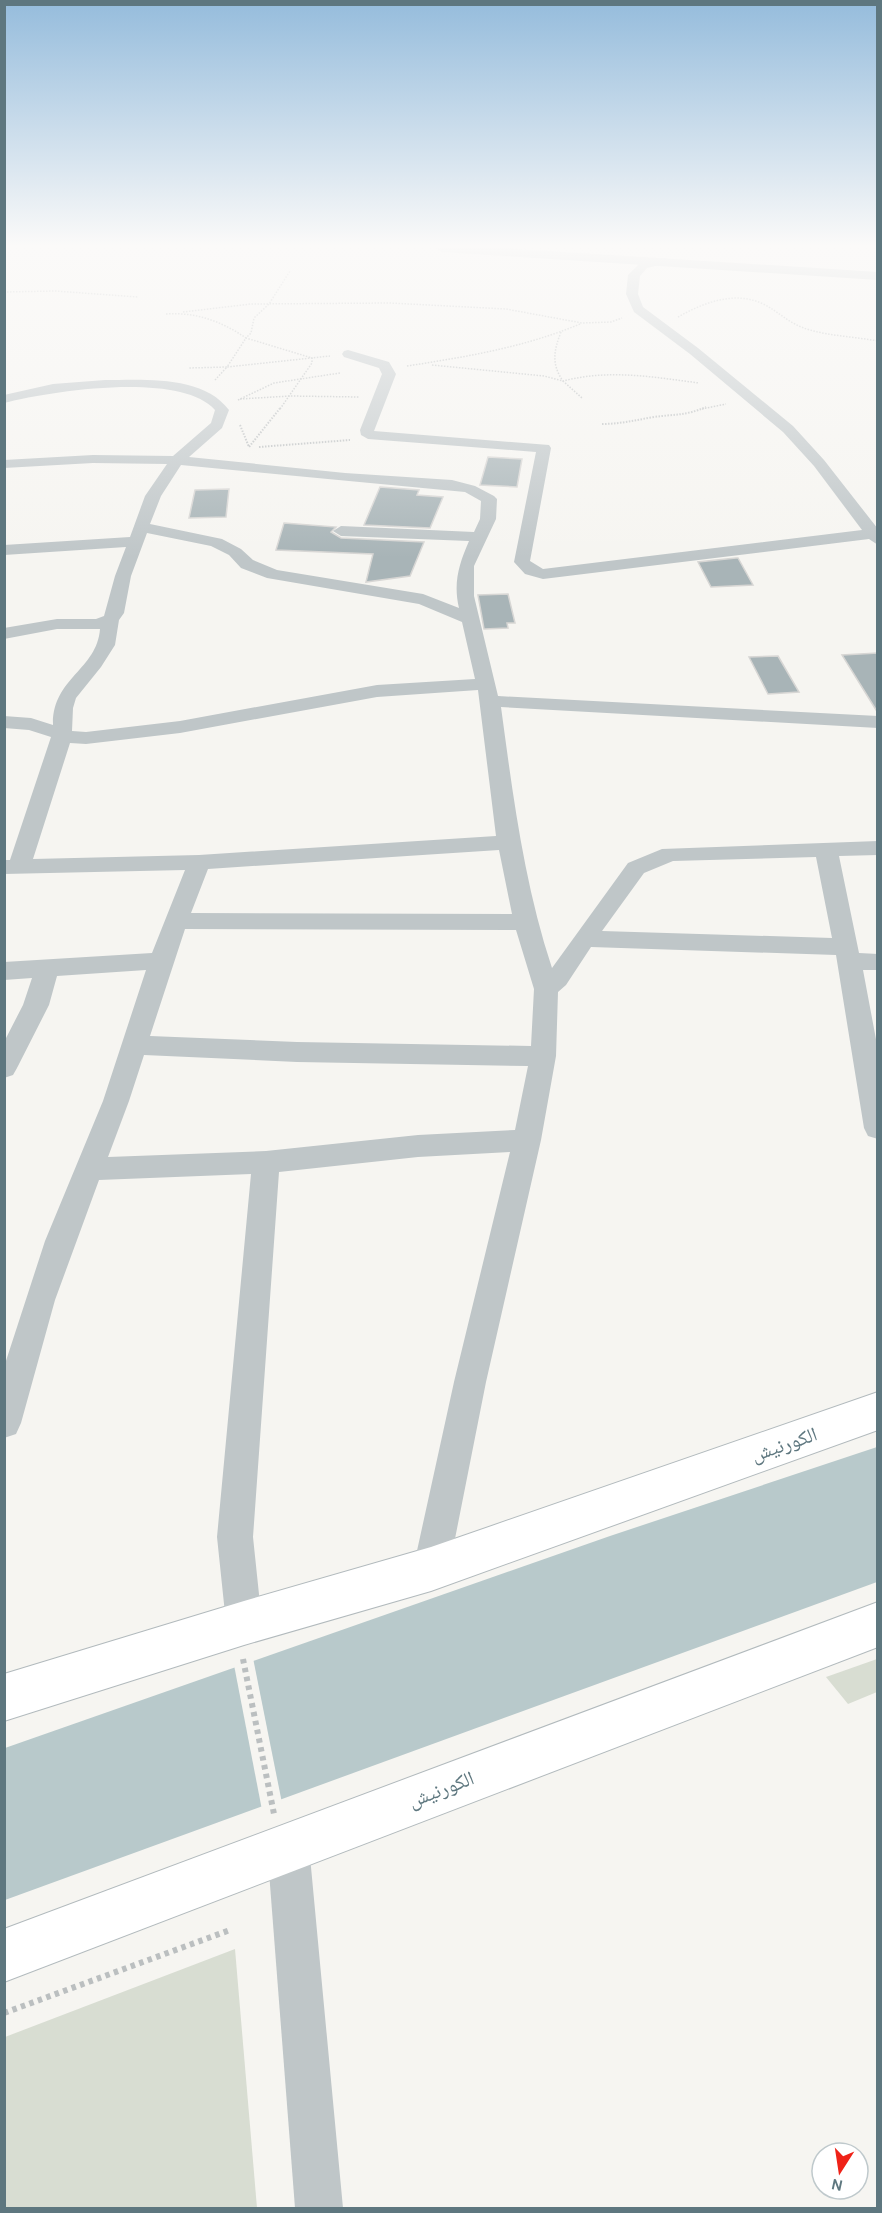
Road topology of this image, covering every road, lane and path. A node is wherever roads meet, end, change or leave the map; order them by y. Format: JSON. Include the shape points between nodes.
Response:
{"nodes":[{"id":1,"x":237,"y":351,"type":"edge"},
{"id":2,"x":290,"y":351,"type":"edge"},
{"id":3,"x":492,"y":351,"type":"edge"},
{"id":4,"x":555,"y":351,"type":"edge"},
{"id":5,"x":693,"y":351,"type":"edge"},
{"id":6,"x":348,"y":354,"type":"joint"},
{"id":7,"x":312,"y":358,"type":"junction"},
{"id":8,"x":423,"y":364,"type":"junction"},
{"id":9,"x":227,"y":367,"type":"junction"},
{"id":10,"x":187,"y":368,"type":"dead end"},
{"id":11,"x":386,"y":368,"type":"junction"},
{"id":12,"x":303,"y":377,"type":"junction"},
{"id":13,"x":563,"y":381,"type":"junction"},
{"id":14,"x":734,"y":386,"type":"junction"},
{"id":15,"x":290,"y":396,"type":"junction"},
{"id":16,"x":380,"y":398,"type":"junction"},
{"id":17,"x":582,"y":398,"type":"dead end"},
{"id":18,"x":4,"y":399,"type":"edge"},
{"id":19,"x":239,"y":399,"type":"junction"},
{"id":20,"x":753,"y":401,"type":"junction"},
{"id":21,"x":219,"y":406,"type":"junction"},
{"id":22,"x":602,"y":424,"type":"dead end"},
{"id":23,"x":368,"y":435,"type":"junction"},
{"id":24,"x":177,"y":460,"type":"junction"},
{"id":25,"x":4,"y":464,"type":"edge"},
{"id":26,"x":341,"y":531,"type":"dead end"},
{"id":27,"x":139,"y":534,"type":"junction"},
{"id":28,"x":479,"y":537,"type":"junction"},
{"id":29,"x":875,"y":537,"type":"edge"},
{"id":30,"x":4,"y":550,"type":"edge"},
{"id":31,"x":471,"y":619,"type":"junction"},
{"id":32,"x":110,"y":620,"type":"junction"},
{"id":33,"x":4,"y":634,"type":"edge"},
{"id":34,"x":488,"y":692,"type":"junction"},
{"id":35,"x":4,"y":722,"type":"edge"},
{"id":36,"x":878,"y":722,"type":"edge"},
{"id":37,"x":62,"y":735,"type":"junction"},
{"id":38,"x":508,"y":842,"type":"junction"},
{"id":39,"x":878,"y":848,"type":"edge"},
{"id":40,"x":826,"y":849,"type":"junction"},
{"id":41,"x":198,"y":862,"type":"junction"},
{"id":42,"x":12,"y":867,"type":"edge"},
{"id":43,"x":176,"y":921,"type":"junction"},
{"id":44,"x":525,"y":922,"type":"junction"},
{"id":45,"x":585,"y":939,"type":"junction"},
{"id":46,"x":847,"y":954,"type":"junction"},
{"id":47,"x":161,"y":961,"type":"junction"},
{"id":48,"x":878,"y":962,"type":"edge"},
{"id":49,"x":46,"y":968,"type":"junction"},
{"id":50,"x":4,"y":971,"type":"edge"},
{"id":51,"x":546,"y":989,"type":"junction"},
{"id":52,"x":135,"y":1045,"type":"junction"},
{"id":53,"x":543,"y":1056,"type":"junction"},
{"id":54,"x":4,"y":1068,"type":"edge"},
{"id":55,"x":874,"y":1096,"type":"edge"},
{"id":56,"x":878,"y":1128,"type":"edge"},
{"id":57,"x":527,"y":1140,"type":"junction"},
{"id":58,"x":266,"y":1162,"type":"junction"},
{"id":59,"x":88,"y":1169,"type":"junction"},
{"id":60,"x":12,"y":1367,"type":"edge"},
{"id":61,"x":878,"y":1411,"type":"edge"},
{"id":62,"x":4,"y":1423,"type":"edge"},
{"id":63,"x":431,"y":1569,"type":"junction"},
{"id":64,"x":878,"y":1624,"type":"edge"},
{"id":65,"x":243,"y":1642,"type":"junction"},
{"id":66,"x":4,"y":1698,"type":"edge"},
{"id":67,"x":280,"y":1828,"type":"junction"},
{"id":68,"x":230,"y":1930,"type":"dead end"},
{"id":69,"x":4,"y":1956,"type":"edge"},
{"id":70,"x":4,"y":2013,"type":"edge"},
{"id":71,"x":319,"y":2208,"type":"edge"}],
"edges":[{"from":1,"to":9,"type":"path"},
{"from":2,"to":7,"type":"path"},
{"from":3,"to":8,"type":"path"},
{"from":4,"to":13,"type":"path","via":[[554,371]]},
{"from":5,"to":14,"type":"street"},
{"from":6,"to":7,"type":"path"},
{"from":6,"to":11,"type":"street"},
{"from":7,"to":9,"type":"path"},
{"from":7,"to":12,"type":"path"},
{"from":8,"to":11,"type":"path"},
{"from":8,"to":13,"type":"path"},
{"from":9,"to":10,"type":"path"},
{"from":11,"to":12,"type":"path"},
{"from":11,"to":16,"type":"street","via":[[389,374]]},
{"from":12,"to":15,"type":"path"},
{"from":12,"to":19,"type":"path","via":[[261,388]]},
{"from":13,"to":14,"type":"path","via":[[581,375],[622,376]]},
{"from":13,"to":17,"type":"path"},
{"from":14,"to":20,"type":"street"},
{"from":15,"to":16,"type":"path"},
{"from":15,"to":19,"type":"path"},
{"from":15,"to":23,"type":"path","via":[[249,447],[341,442]]},
{"from":16,"to":23,"type":"street"},
{"from":18,"to":21,"type":"street","via":[[49,389],[118,383],[178,388],[199,393]]},
{"from":19,"to":21,"type":"path"},
{"from":19,"to":21,"type":"path"},
{"from":20,"to":22,"type":"path","via":[[709,406],[687,415]]},
{"from":20,"to":29,"type":"street","via":[[804,446]]},
{"from":21,"to":24,"type":"street","via":[[213,430]]},
{"from":23,"to":29,"type":"street","via":[[544,448],[522,562],[527,569],[543,574]]},
{"from":24,"to":25,"type":"street"},
{"from":24,"to":27,"type":"street","via":[[153,496]]},
{"from":24,"to":28,"type":"street","via":[[470,489],[489,500],[488,519]]},
{"from":26,"to":28,"type":"street"},
{"from":27,"to":30,"type":"street"},
{"from":27,"to":31,"type":"street","via":[[216,542],[247,564],[273,574],[423,599]]},
{"from":27,"to":32,"type":"street"},
{"from":28,"to":31,"type":"street","via":[[464,581]]},
{"from":31,"to":34,"type":"street"},
{"from":32,"to":33,"type":"street"},
{"from":32,"to":37,"type":"street","via":[[106,646],[63,705]]},
{"from":34,"to":36,"type":"street"},
{"from":34,"to":37,"type":"street","via":[[377,691],[180,727],[86,738]]},
{"from":34,"to":38,"type":"street"},
{"from":35,"to":37,"type":"street","via":[[43,727]]},
{"from":37,"to":42,"type":"street"},
{"from":38,"to":41,"type":"street"},
{"from":38,"to":44,"type":"street"},
{"from":39,"to":40,"type":"street"},
{"from":40,"to":45,"type":"street","via":[[709,851],[650,860],[626,879]]},
{"from":40,"to":46,"type":"street"},
{"from":41,"to":42,"type":"street"},
{"from":41,"to":43,"type":"street"},
{"from":43,"to":44,"type":"street"},
{"from":43,"to":47,"type":"street"},
{"from":44,"to":51,"type":"street"},
{"from":45,"to":46,"type":"street"},
{"from":45,"to":51,"type":"street"},
{"from":46,"to":48,"type":"street"},
{"from":46,"to":55,"type":"street"},
{"from":47,"to":49,"type":"street"},
{"from":47,"to":52,"type":"street"},
{"from":49,"to":50,"type":"street"},
{"from":49,"to":54,"type":"street","via":[[36,1005]]},
{"from":51,"to":53,"type":"street"},
{"from":52,"to":53,"type":"street"},
{"from":52,"to":59,"type":"street"},
{"from":53,"to":57,"type":"street"},
{"from":55,"to":56,"type":"street"},
{"from":57,"to":58,"type":"street","via":[[418,1146]]},
{"from":57,"to":63,"type":"street"},
{"from":58,"to":59,"type":"street"},
{"from":58,"to":65,"type":"street","via":[[235,1537]]},
{"from":59,"to":60,"type":"street"},
{"from":60,"to":62,"type":"street"},
{"from":61,"to":63,"type":"main road","name":"الكورنيش"},
{"from":63,"to":65,"type":"main road","name":"الكورنيش"},
{"from":64,"to":67,"type":"main road","name":"الكورنيش"},
{"from":65,"to":66,"type":"main road","name":"الكورنيش"},
{"from":65,"to":67,"type":"path"},
{"from":67,"to":69,"type":"main road","name":"الكورنيش"},
{"from":67,"to":71,"type":"street"},
{"from":68,"to":70,"type":"path"}]}
